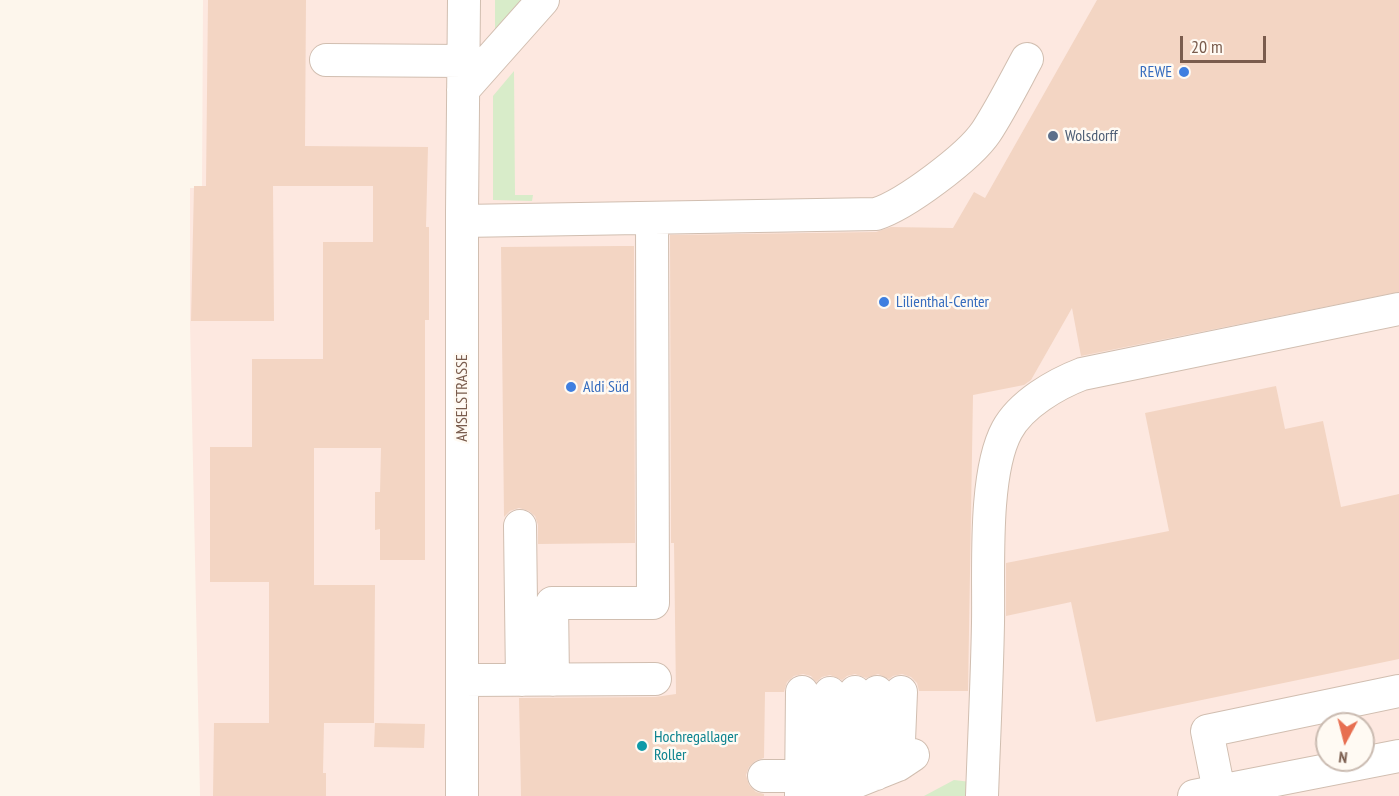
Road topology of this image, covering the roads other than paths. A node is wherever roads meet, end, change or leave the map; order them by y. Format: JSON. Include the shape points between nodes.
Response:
{"nodes":[{"id":1,"x":464,"y":0,"type":"edge"},
{"id":2,"x":543,"y":0,"type":"edge"},
{"id":3,"x":1028,"y":59,"type":"dead end"},
{"id":4,"x":326,"y":60,"type":"dead end"},
{"id":5,"x":463,"y":75,"type":"junction"},
{"id":6,"x":652,"y":218,"type":"junction"},
{"id":7,"x":462,"y":221,"type":"junction"},
{"id":8,"x":1399,"y":309,"type":"edge"},
{"id":9,"x":520,"y":526,"type":"dead end"},
{"id":10,"x":655,"y":679,"type":"dead end"},
{"id":11,"x":462,"y":680,"type":"junction"},
{"id":12,"x":522,"y":680,"type":"junction"},
{"id":13,"x":553,"y":680,"type":"junction"},
{"id":14,"x":1399,"y":691,"type":"edge"},
{"id":15,"x":1399,"y":756,"type":"edge"},
{"id":16,"x":764,"y":776,"type":"dead end"},
{"id":17,"x":849,"y":780,"type":"edge"},
{"id":18,"x":1207,"y":794,"type":"edge"},
{"id":19,"x":462,"y":796,"type":"edge"},
{"id":20,"x":982,"y":796,"type":"edge"}],
"edges":[{"from":1,"to":5,"type":"street","name":"AMSELSTRASSE"},
{"from":2,"to":5,"type":"street"},
{"from":3,"to":6,"type":"street","via":[[985,134],[932,182],[891,209],[876,214]]},
{"from":4,"to":5,"type":"street"},
{"from":5,"to":7,"type":"street","name":"AMSELSTRASSE"},
{"from":6,"to":7,"type":"street"},
{"from":6,"to":13,"type":"street","via":[[653,603],[552,603]]},
{"from":7,"to":11,"type":"street","name":"AMSELSTRASSE"},
{"from":8,"to":20,"type":"street","via":[[1082,374],[1042,394],[1015,419],[998,453],[992,491]]},
{"from":9,"to":12,"type":"street"},
{"from":10,"to":13,"type":"street"},
{"from":11,"to":12,"type":"street"},
{"from":11,"to":19,"type":"street","name":"AMSELSTRASSE"},
{"from":12,"to":13,"type":"street"},
{"from":14,"to":18,"type":"street","via":[[1207,731]]},
{"from":15,"to":18,"type":"street"},
{"from":16,"to":17,"type":"street"},
{"from":17,"to":17,"type":"street","via":[[853,692]]}]}
